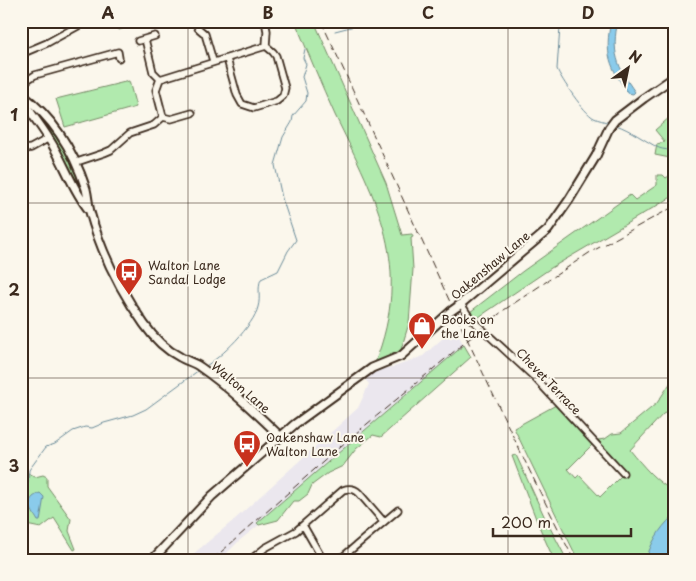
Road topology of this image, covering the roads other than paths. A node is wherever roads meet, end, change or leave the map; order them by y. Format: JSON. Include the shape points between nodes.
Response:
{"nodes":[{"id":1,"x":87,"y":21,"type":"edge"},
{"id":2,"x":198,"y":21,"type":"edge"},
{"id":3,"x":265,"y":21,"type":"edge"},
{"id":4,"x":155,"y":36,"type":"dead end"},
{"id":5,"x":266,"y":46,"type":"junction"},
{"id":6,"x":21,"y":54,"type":"edge"},
{"id":7,"x":120,"y":58,"type":"dead end"},
{"id":8,"x":226,"y":59,"type":"junction"},
{"id":9,"x":213,"y":61,"type":"junction"},
{"id":10,"x":675,"y":75,"type":"edge"},
{"id":11,"x":160,"y":79,"type":"junction"},
{"id":12,"x":21,"y":84,"type":"edge"},
{"id":13,"x":21,"y":95,"type":"edge"},
{"id":14,"x":163,"y":117,"type":"junction"},
{"id":15,"x":188,"y":123,"type":"dead end"},
{"id":16,"x":58,"y":132,"type":"junction"},
{"id":17,"x":49,"y":138,"type":"junction"},
{"id":18,"x":21,"y":150,"type":"edge"},
{"id":19,"x":77,"y":162,"type":"junction"},
{"id":20,"x":66,"y":168,"type":"junction"},
{"id":21,"x":89,"y":210,"type":"junction"},
{"id":22,"x":459,"y":306,"type":"junction"},
{"id":23,"x":280,"y":436,"type":"junction"},
{"id":24,"x":623,"y":472,"type":"dead end"},
{"id":25,"x":398,"y":510,"type":"dead end"},
{"id":26,"x":384,"y":522,"type":"junction"},
{"id":27,"x":302,"y":525,"type":"junction"},
{"id":28,"x":152,"y":560,"type":"edge"},
{"id":29,"x":250,"y":560,"type":"edge"},
{"id":30,"x":324,"y":560,"type":"edge"},
{"id":31,"x":338,"y":560,"type":"edge"}],
"edges":[{"from":1,"to":6,"type":"street"},
{"from":2,"to":9,"type":"street","via":[[196,25],[205,34]]},
{"from":3,"to":5,"type":"street"},
{"from":4,"to":11,"type":"street","via":[[142,40],[153,72]]},
{"from":5,"to":8,"type":"street"},
{"from":5,"to":8,"type":"street","via":[[276,56],[285,88],[277,102],[254,108],[242,104]]},
{"from":7,"to":12,"type":"street","via":[[118,52],[35,75]]},
{"from":8,"to":9,"type":"street"},
{"from":9,"to":11,"type":"street"},
{"from":10,"to":22,"type":"street","name":"Oakenshaw Lane","via":[[613,124],[548,230]]},
{"from":11,"to":14,"type":"street","via":[[156,90]]},
{"from":13,"to":16,"type":"street","name":"Walton Lane","via":[[34,103]]},
{"from":13,"to":17,"type":"street","name":"Walton Lane"},
{"from":14,"to":15,"type":"street","via":[[171,119],[189,114]]},
{"from":14,"to":19,"type":"street","via":[[154,125],[130,132],[104,154]]},
{"from":16,"to":17,"type":"street"},
{"from":16,"to":19,"type":"street","name":"Walton Lane"},
{"from":17,"to":18,"type":"street"},
{"from":17,"to":20,"type":"street","name":"Walton Lane"},
{"from":19,"to":20,"type":"street"},
{"from":19,"to":21,"type":"street","name":"Walton Lane"},
{"from":20,"to":21,"type":"street","name":"Walton Lane","via":[[78,196]]},
{"from":21,"to":23,"type":"street","name":"Walton Lane","via":[[125,296],[146,326],[163,346],[202,368]]},
{"from":22,"to":23,"type":"street","name":"Oakenshaw Lane","bridge":true,"via":[[401,356],[364,373]]},
{"from":22,"to":24,"type":"street","name":"Chevet Terrace","via":[[534,377]]},
{"from":23,"to":28,"type":"street","name":"Oakenshaw Lane","via":[[212,496]]},
{"from":25,"to":26,"type":"street"},
{"from":26,"to":27,"type":"street","via":[[355,490],[347,489]]},
{"from":26,"to":31,"type":"street"},
{"from":27,"to":29,"type":"street"},
{"from":27,"to":30,"type":"street"}]}
